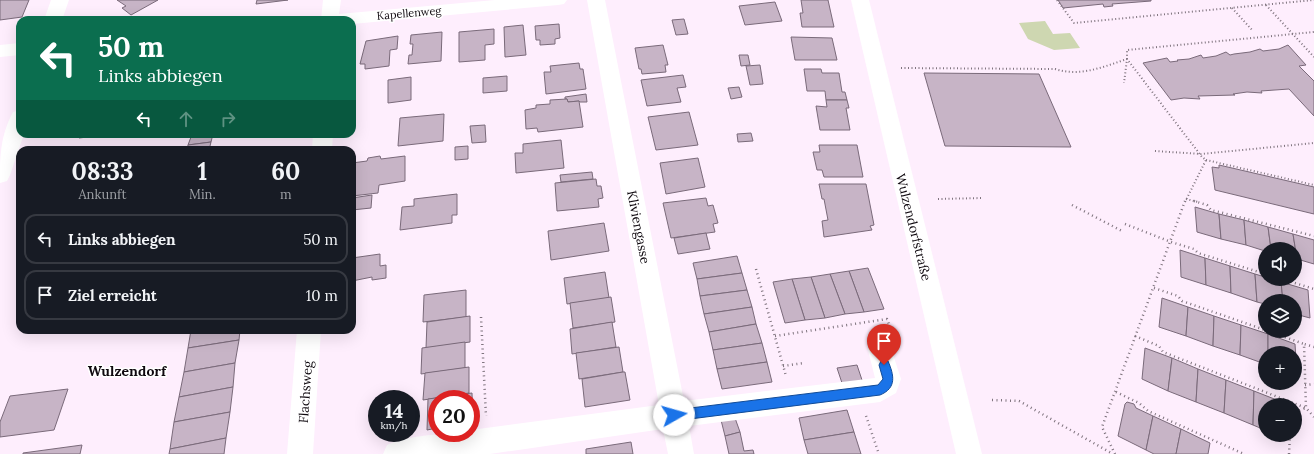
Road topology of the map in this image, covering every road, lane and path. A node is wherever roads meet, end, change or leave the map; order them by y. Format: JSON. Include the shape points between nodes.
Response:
{"nodes":[{"id":1,"x":60,"y":0,"type":"edge"},
{"id":2,"x":332,"y":0,"type":"edge"},
{"id":3,"x":558,"y":0,"type":"edge"},
{"id":4,"x":596,"y":0,"type":"edge"},
{"id":5,"x":860,"y":0,"type":"edge"},
{"id":6,"x":1057,"y":0,"type":"edge"},
{"id":7,"x":1314,"y":0,"type":"edge"},
{"id":8,"x":1266,"y":4,"type":"junction"},
{"id":9,"x":1232,"y":8,"type":"junction"},
{"id":10,"x":54,"y":16,"type":"edge"},
{"id":11,"x":331,"y":16,"type":"edge"},
{"id":12,"x":356,"y":18,"type":"edge"},
{"id":13,"x":1253,"y":31,"type":"dead end"},
{"id":14,"x":1314,"y":32,"type":"edge"},
{"id":15,"x":1294,"y":34,"type":"junction"},
{"id":16,"x":16,"y":49,"type":"edge"},
{"id":17,"x":0,"y":51,"type":"edge"},
{"id":18,"x":1314,"y":57,"type":"edge"},
{"id":19,"x":1127,"y":59,"type":"junction"},
{"id":20,"x":901,"y":68,"type":"dead end"},
{"id":21,"x":1124,"y":83,"type":"dead end"},
{"id":22,"x":16,"y":129,"type":"edge"},
{"id":23,"x":1314,"y":143,"type":"edge"},
{"id":24,"x":1155,"y":151,"type":"dead end"},
{"id":25,"x":1201,"y":154,"type":"junction"},
{"id":26,"x":1206,"y":160,"type":"junction"},
{"id":27,"x":0,"y":175,"type":"edge"},
{"id":28,"x":1314,"y":185,"type":"edge"},
{"id":29,"x":983,"y":198,"type":"dead end"},
{"id":30,"x":938,"y":199,"type":"dead end"},
{"id":31,"x":1186,"y":199,"type":"junction"},
{"id":32,"x":1072,"y":205,"type":"dead end"},
{"id":33,"x":1125,"y":224,"type":"dead end"},
{"id":34,"x":1122,"y":231,"type":"dead end"},
{"id":35,"x":1314,"y":236,"type":"edge"},
{"id":36,"x":1171,"y":242,"type":"junction"},
{"id":37,"x":756,"y":269,"type":"dead end"},
{"id":38,"x":1258,"y":272,"type":"edge"},
{"id":39,"x":1302,"y":285,"type":"edge"},
{"id":40,"x":1154,"y":288,"type":"junction"},
{"id":41,"x":1314,"y":289,"type":"edge"},
{"id":42,"x":481,"y":317,"type":"dead end"},
{"id":43,"x":1258,"y":328,"type":"edge"},
{"id":44,"x":309,"y":334,"type":"edge"},
{"id":45,"x":774,"y":336,"type":"junction"},
{"id":46,"x":1135,"y":336,"type":"junction"},
{"id":47,"x":1287,"y":338,"type":"edge"},
{"id":48,"x":886,"y":342,"type":"joint"},
{"id":49,"x":1304,"y":344,"type":"junction"},
{"id":50,"x":1314,"y":347,"type":"edge"},
{"id":51,"x":804,"y":363,"type":"dead end"},
{"id":52,"x":783,"y":366,"type":"junction"},
{"id":53,"x":1314,"y":384,"type":"edge"},
{"id":54,"x":1305,"y":385,"type":"junction"},
{"id":55,"x":858,"y":392,"type":"junction"},
{"id":56,"x":1116,"y":392,"type":"junction"},
{"id":57,"x":992,"y":400,"type":"dead end"},
{"id":58,"x":793,"y":401,"type":"junction"},
{"id":59,"x":1306,"y":408,"type":"junction"},
{"id":60,"x":1302,"y":409,"type":"edge"},
{"id":61,"x":674,"y":415,"type":"junction"},
{"id":62,"x":1314,"y":417,"type":"edge"},
{"id":63,"x":488,"y":441,"type":"junction"},
{"id":64,"x":1290,"y":442,"type":"edge"},
{"id":65,"x":300,"y":454,"type":"edge"},
{"id":66,"x":396,"y":454,"type":"edge"},
{"id":67,"x":681,"y":454,"type":"edge"},
{"id":68,"x":879,"y":454,"type":"edge"},
{"id":69,"x":969,"y":454,"type":"edge"},
{"id":70,"x":1114,"y":454,"type":"edge"},
{"id":71,"x":1244,"y":454,"type":"edge"},
{"id":72,"x":1289,"y":454,"type":"edge"}],
"edges":[{"from":1,"to":10,"type":"street"},
{"from":2,"to":11,"type":"street"},
{"from":3,"to":12,"type":"street","name":"Kapellenweg"},
{"from":4,"to":61,"type":"street","name":"Kliviengasse"},
{"from":5,"to":69,"type":"street","name":"Wulzendorfstraße"},
{"from":6,"to":9,"type":"path","via":[[1074,23]]},
{"from":7,"to":8,"type":"path"},
{"from":8,"to":9,"type":"path"},
{"from":8,"to":15,"type":"path"},
{"from":9,"to":13,"type":"path"},
{"from":14,"to":15,"type":"path"},
{"from":15,"to":18,"type":"path"},
{"from":15,"to":19,"type":"path","via":[[1128,50]]},
{"from":16,"to":17,"type":"street"},
{"from":19,"to":20,"type":"path","via":[[1079,74],[1055,69]]},
{"from":19,"to":21,"type":"path"},
{"from":19,"to":25,"type":"path"},
{"from":22,"to":27,"type":"street"},
{"from":23,"to":25,"type":"path"},
{"from":24,"to":25,"type":"path"},
{"from":25,"to":26,"type":"path"},
{"from":26,"to":28,"type":"path"},
{"from":26,"to":31,"type":"path"},
{"from":29,"to":30,"type":"path"},
{"from":31,"to":35,"type":"path","via":[[1207,205],[1211,210]]},
{"from":31,"to":36,"type":"path"},
{"from":32,"to":34,"type":"path"},
{"from":33,"to":36,"type":"path"},
{"from":36,"to":38,"type":"path"},
{"from":36,"to":40,"type":"path"},
{"from":37,"to":45,"type":"path"},
{"from":39,"to":41,"type":"path"},
{"from":40,"to":43,"type":"path","via":[[1178,296],[1182,301]]},
{"from":40,"to":46,"type":"path"},
{"from":42,"to":63,"type":"path"},
{"from":44,"to":65,"type":"street","name":"Flachsweg"},
{"from":45,"to":48,"type":"path","via":[[887,319]]},
{"from":45,"to":52,"type":"path"},
{"from":46,"to":56,"type":"path"},
{"from":46,"to":59,"type":"path","via":[[1159,346],[1163,352]]},
{"from":47,"to":49,"type":"path"},
{"from":48,"to":55,"type":"street","via":[[887,385],[880,390]]},
{"from":49,"to":50,"type":"path"},
{"from":49,"to":54,"type":"path"},
{"from":51,"to":52,"type":"path"},
{"from":52,"to":58,"type":"path"},
{"from":53,"to":54,"type":"path"},
{"from":54,"to":59,"type":"path"},
{"from":55,"to":58,"type":"street"},
{"from":55,"to":68,"type":"path"},
{"from":56,"to":70,"type":"path","via":[[1102,427]]},
{"from":56,"to":71,"type":"path","via":[[1139,403],[1148,411]]},
{"from":57,"to":70,"type":"path","via":[[1019,401]]},
{"from":58,"to":61,"type":"street"},
{"from":59,"to":60,"type":"path"},
{"from":59,"to":62,"type":"path"},
{"from":61,"to":63,"type":"street"},
{"from":61,"to":67,"type":"street","name":"Kliviengasse"},
{"from":63,"to":66,"type":"street"},
{"from":64,"to":72,"type":"path"}]}
